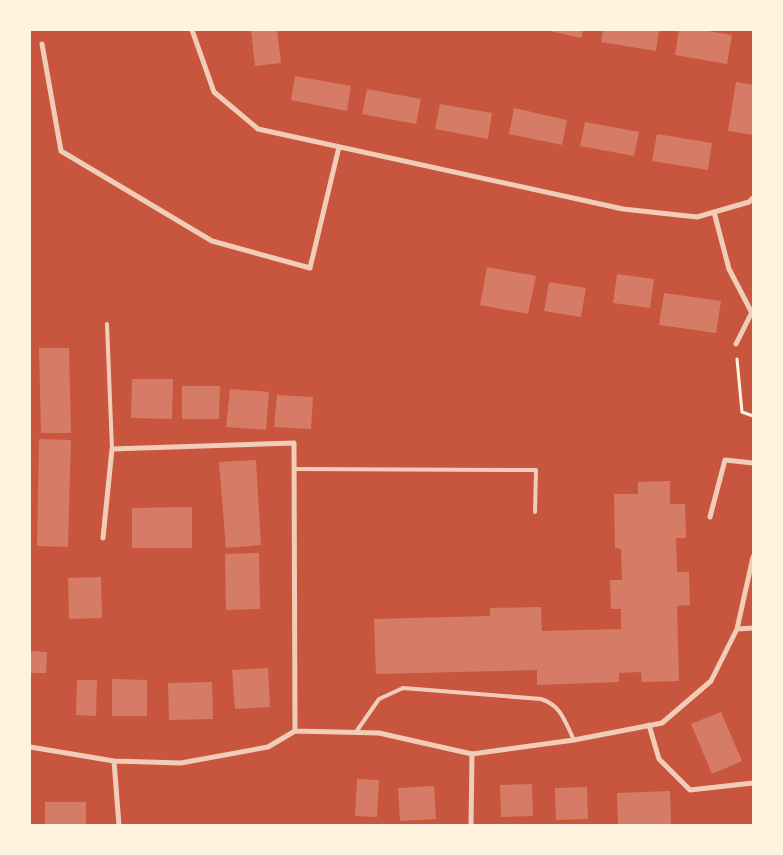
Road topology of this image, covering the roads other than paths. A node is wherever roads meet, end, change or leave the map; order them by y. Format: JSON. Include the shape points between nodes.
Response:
{"nodes":[{"id":1,"x":192,"y":30,"type":"edge"},
{"id":2,"x":42,"y":44,"type":"dead end"},
{"id":3,"x":339,"y":147,"type":"junction"},
{"id":4,"x":753,"y":198,"type":"edge"},
{"id":5,"x":714,"y":212,"type":"junction"},
{"id":6,"x":752,"y":315,"type":"edge"},
{"id":7,"x":107,"y":324,"type":"dead end"},
{"id":8,"x":736,"y":344,"type":"road end"},
{"id":9,"x":112,"y":448,"type":"junction"},
{"id":10,"x":753,"y":463,"type":"edge"},
{"id":11,"x":294,"y":469,"type":"junction"},
{"id":12,"x":535,"y":512,"type":"dead end"},
{"id":13,"x":710,"y":517,"type":"dead end"},
{"id":14,"x":103,"y":538,"type":"dead end"},
{"id":15,"x":753,"y":556,"type":"edge"},
{"id":16,"x":737,"y":628,"type":"junction"},
{"id":17,"x":753,"y":628,"type":"edge"},
{"id":18,"x":649,"y":725,"type":"junction"},
{"id":19,"x":295,"y":731,"type":"junction"},
{"id":20,"x":356,"y":732,"type":"junction"},
{"id":21,"x":574,"y":740,"type":"junction"},
{"id":22,"x":30,"y":747,"type":"edge"},
{"id":23,"x":472,"y":754,"type":"junction"},
{"id":24,"x":114,"y":761,"type":"junction"},
{"id":25,"x":753,"y":783,"type":"edge"},
{"id":26,"x":119,"y":825,"type":"edge"},
{"id":27,"x":471,"y":825,"type":"edge"}],
"edges":[{"from":1,"to":3,"type":"street","via":[[214,92],[258,129]]},
{"from":2,"to":3,"type":"street","via":[[61,151],[212,241],[310,268]]},
{"from":3,"to":5,"type":"street","via":[[623,209],[697,217]]},
{"from":4,"to":5,"type":"street"},
{"from":5,"to":6,"type":"street","via":[[729,269]]},
{"from":6,"to":8,"type":"street"},
{"from":7,"to":9,"type":"lane"},
{"from":9,"to":11,"type":"street","via":[[294,443]]},
{"from":9,"to":14,"type":"street"},
{"from":10,"to":13,"type":"street","via":[[725,460]]},
{"from":11,"to":12,"type":"lane","via":[[536,470]]},
{"from":11,"to":19,"type":"street"},
{"from":15,"to":16,"type":"street"},
{"from":16,"to":17,"type":"street"},
{"from":16,"to":18,"type":"street","via":[[711,681],[662,723]]},
{"from":18,"to":21,"type":"street"},
{"from":18,"to":25,"type":"street","via":[[659,759],[690,790]]},
{"from":19,"to":20,"type":"street"},
{"from":19,"to":24,"type":"street","via":[[268,747],[181,763]]},
{"from":20,"to":21,"type":"lane","via":[[379,699],[403,688],[552,702]]},
{"from":20,"to":23,"type":"street","via":[[379,733]]},
{"from":21,"to":23,"type":"street"},
{"from":22,"to":24,"type":"street"},
{"from":23,"to":27,"type":"street"},
{"from":24,"to":26,"type":"street"}]}
